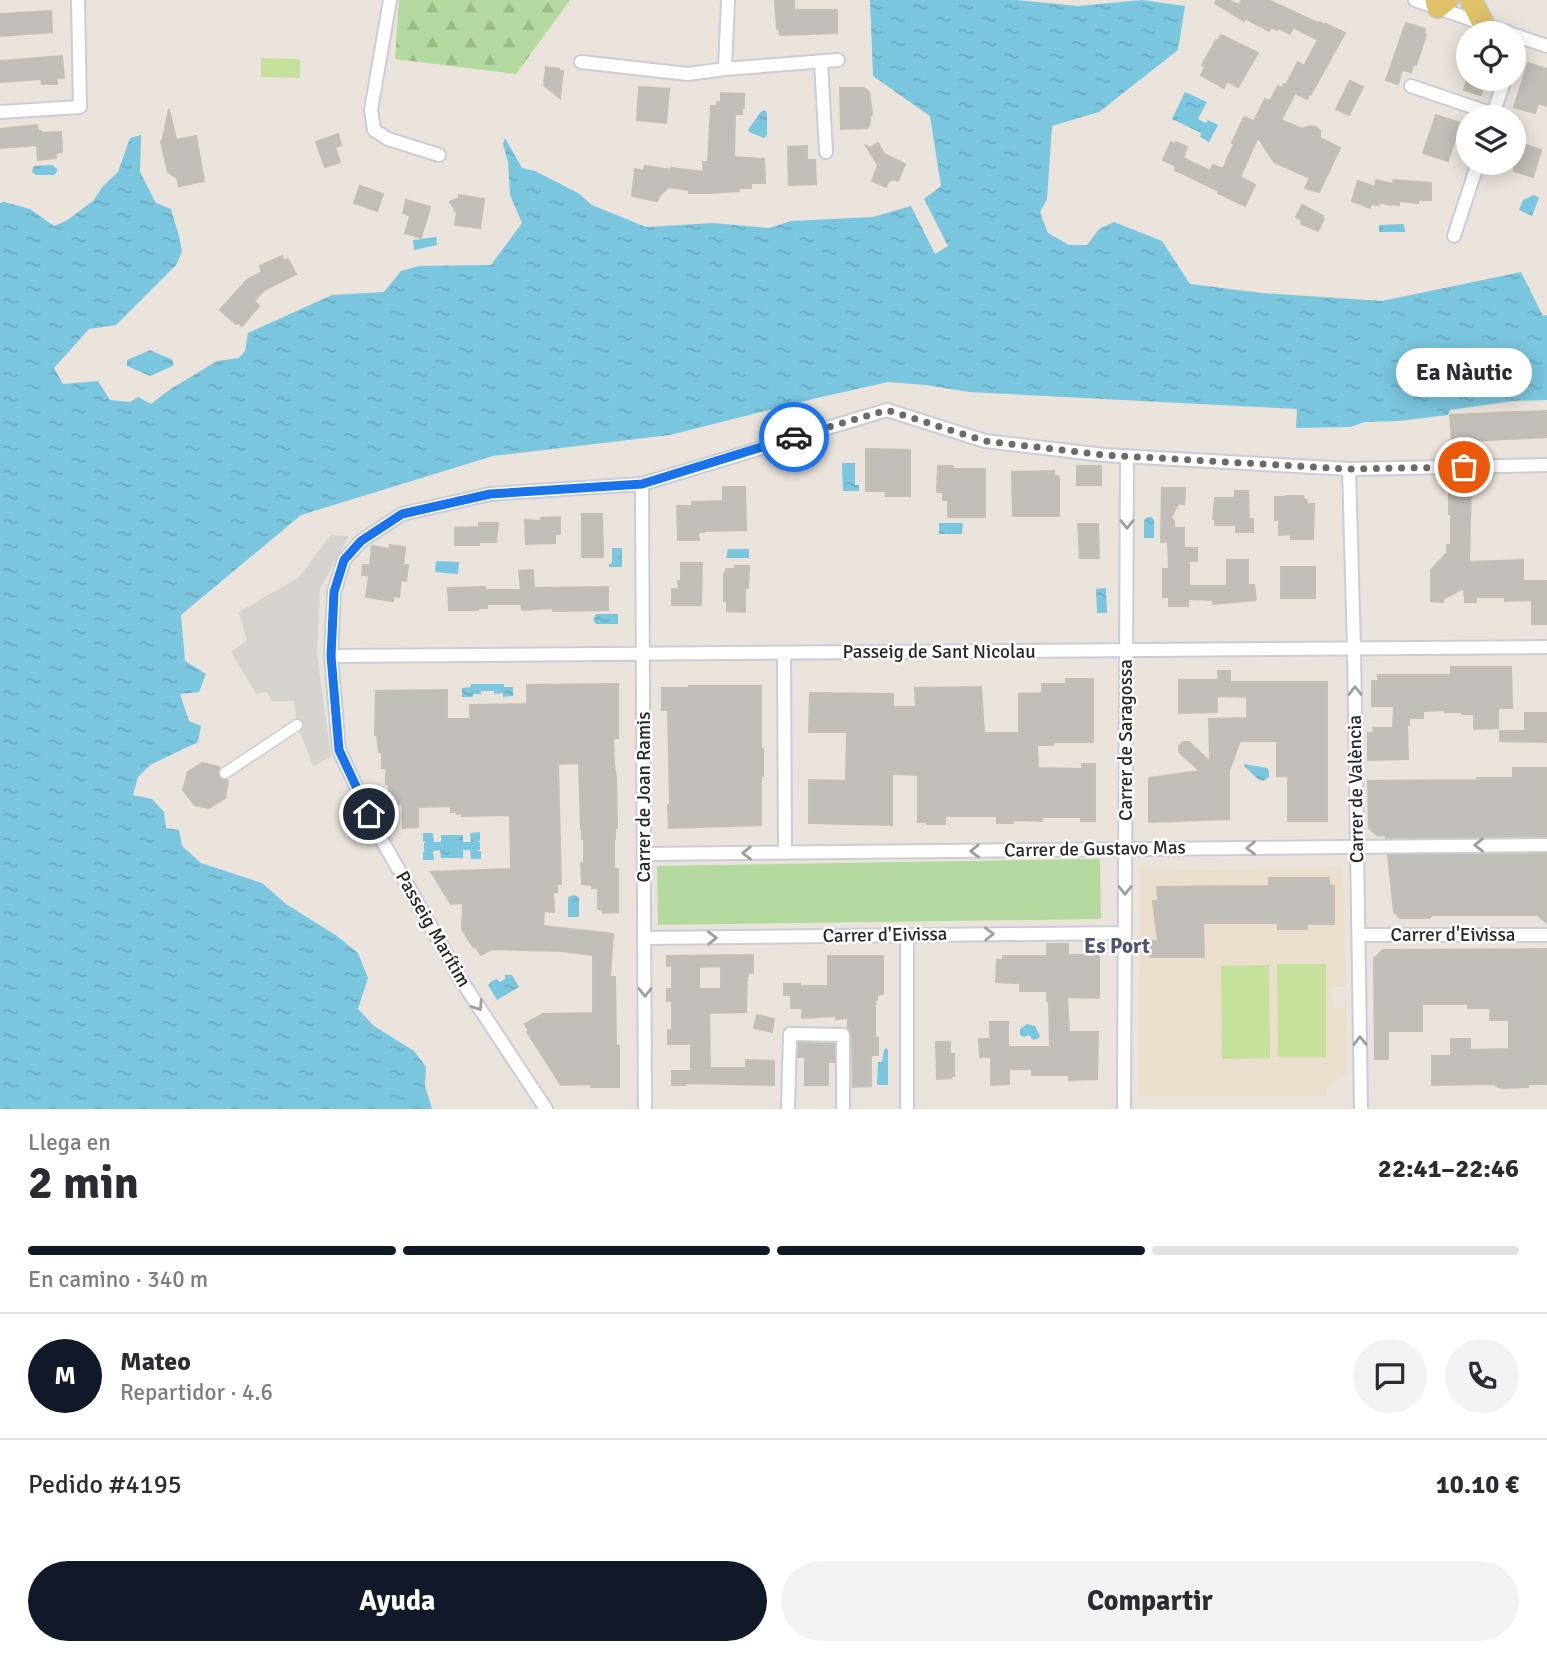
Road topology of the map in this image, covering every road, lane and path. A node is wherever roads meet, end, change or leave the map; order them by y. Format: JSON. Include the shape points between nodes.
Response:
{"nodes":[{"id":1,"x":78,"y":0,"type":"edge"},
{"id":2,"x":390,"y":0,"type":"edge"},
{"id":3,"x":728,"y":0,"type":"edge"},
{"id":4,"x":1415,"y":0,"type":"edge"},
{"id":5,"x":1471,"y":0,"type":"edge"},
{"id":6,"x":1440,"y":2,"type":"edge"},
{"id":7,"x":1479,"y":21,"type":"edge"},
{"id":8,"x":1482,"y":21,"type":"edge"},
{"id":9,"x":1526,"y":39,"type":"edge"},
{"id":10,"x":1547,"y":46,"type":"edge"},
{"id":11,"x":838,"y":60,"type":"dead end"},
{"id":12,"x":581,"y":62,"type":"dead end"},
{"id":13,"x":821,"y":62,"type":"junction"},
{"id":14,"x":725,"y":69,"type":"junction"},
{"id":15,"x":1411,"y":86,"type":"dead end"},
{"id":16,"x":1463,"y":105,"type":"edge"},
{"id":17,"x":0,"y":112,"type":"edge"},
{"id":18,"x":826,"y":152,"type":"dead end"},
{"id":19,"x":439,"y":155,"type":"dead end"},
{"id":20,"x":1474,"y":175,"type":"edge"},
{"id":21,"x":1454,"y":236,"type":"dead end"},
{"id":22,"x":1128,"y":456,"type":"junction"},
{"id":23,"x":1547,"y":465,"type":"edge"},
{"id":24,"x":1349,"y":469,"type":"junction"},
{"id":25,"x":642,"y":484,"type":"junction"},
{"id":26,"x":1547,"y":647,"type":"edge"},
{"id":27,"x":1354,"y":648,"type":"junction"},
{"id":28,"x":1126,"y":650,"type":"junction"},
{"id":29,"x":784,"y":653,"type":"junction"},
{"id":30,"x":643,"y":654,"type":"junction"},
{"id":31,"x":331,"y":656,"type":"junction"},
{"id":32,"x":297,"y":725,"type":"dead end"},
{"id":33,"x":225,"y":773,"type":"dead end"},
{"id":34,"x":1547,"y":845,"type":"edge"},
{"id":35,"x":1357,"y":847,"type":"junction"},
{"id":36,"x":1125,"y":849,"type":"junction"},
{"id":37,"x":785,"y":853,"type":"junction"},
{"id":38,"x":644,"y":854,"type":"junction"},
{"id":39,"x":1125,"y":933,"type":"junction"},
{"id":40,"x":908,"y":935,"type":"junction"},
{"id":41,"x":1359,"y":935,"type":"junction"},
{"id":42,"x":1547,"y":935,"type":"edge"},
{"id":43,"x":644,"y":938,"type":"junction"},
{"id":44,"x":546,"y":1109,"type":"edge"},
{"id":45,"x":645,"y":1109,"type":"edge"},
{"id":46,"x":788,"y":1109,"type":"edge"},
{"id":47,"x":843,"y":1109,"type":"edge"},
{"id":48,"x":907,"y":1109,"type":"edge"},
{"id":49,"x":1124,"y":1109,"type":"edge"},
{"id":50,"x":1361,"y":1109,"type":"edge"}],
"edges":[{"from":1,"to":17,"type":"street","via":[[79,107]]},
{"from":2,"to":19,"type":"street","via":[[371,110],[374,130]]},
{"from":3,"to":14,"type":"street"},
{"from":4,"to":6,"type":"street"},
{"from":5,"to":8,"type":"main road"},
{"from":6,"to":7,"type":"street"},
{"from":9,"to":10,"type":"street"},
{"from":11,"to":13,"type":"street"},
{"from":12,"to":14,"type":"street","via":[[688,74]]},
{"from":13,"to":14,"type":"street"},
{"from":13,"to":18,"type":"street"},
{"from":15,"to":16,"type":"street"},
{"from":20,"to":21,"type":"street"},
{"from":22,"to":24,"type":"street","name":"Passeig Marítim"},
{"from":22,"to":25,"type":"street","name":"Passeig Marítim","via":[[985,441],[887,410]]},
{"from":22,"to":28,"type":"street","name":"Carrer de Saragossa","one_way":true},
{"from":23,"to":24,"type":"street","name":"Passeig Marítim"},
{"from":24,"to":27,"type":"street","name":"Carrer de València"},
{"from":25,"to":30,"type":"street","name":"Carrer de Joan Ramis"},
{"from":25,"to":31,"type":"street","name":"Passeig Marítim","via":[[490,494],[402,514],[361,541],[344,560],[334,592]]},
{"from":26,"to":27,"type":"street","name":"Passeig de Sant Nicolau"},
{"from":27,"to":28,"type":"street","name":"Passeig de Sant Nicolau"},
{"from":35,"to":27,"type":"street","name":"Carrer de València","one_way":true},
{"from":28,"to":29,"type":"street","name":"Passeig de Sant Nicolau"},
{"from":28,"to":36,"type":"street","name":"Carrer de Saragossa"},
{"from":29,"to":30,"type":"street","name":"Passeig de Sant Nicolau"},
{"from":29,"to":37,"type":"street"},
{"from":30,"to":31,"type":"street","name":"Passeig de Sant Nicolau"},
{"from":30,"to":38,"type":"street","name":"Carrer de Joan Ramis"},
{"from":31,"to":44,"type":"street","name":"Passeig Marítim","one_way":true,"via":[[339,750],[379,835],[461,980]]},
{"from":32,"to":33,"type":"street"},
{"from":34,"to":35,"type":"street","name":"Carrer de Gustavo Mas","one_way":true},
{"from":35,"to":36,"type":"street","name":"Carrer de Gustavo Mas","one_way":true},
{"from":35,"to":41,"type":"street","name":"Carrer de València"},
{"from":36,"to":37,"type":"street","name":"Carrer de Gustavo Mas","one_way":true},
{"from":36,"to":39,"type":"street","name":"Carrer de Saragossa","one_way":true},
{"from":37,"to":38,"type":"street","name":"Carrer de Gustavo Mas","one_way":true},
{"from":38,"to":43,"type":"street","name":"Carrer de Joan Ramis"},
{"from":40,"to":39,"type":"street","name":"Carrer d'Eivissa","one_way":true},
{"from":39,"to":49,"type":"street","name":"Carrer de Saragossa"},
{"from":43,"to":40,"type":"street","name":"Carrer d'Eivissa","one_way":true},
{"from":40,"to":48,"type":"street"},
{"from":41,"to":42,"type":"street","name":"Carrer d'Eivissa"},
{"from":50,"to":41,"type":"street","name":"Carrer de València","one_way":true},
{"from":43,"to":45,"type":"street","name":"Carrer de Joan Ramis","one_way":true},
{"from":46,"to":47,"type":"street","via":[[790,1034],[843,1035]]}]}
